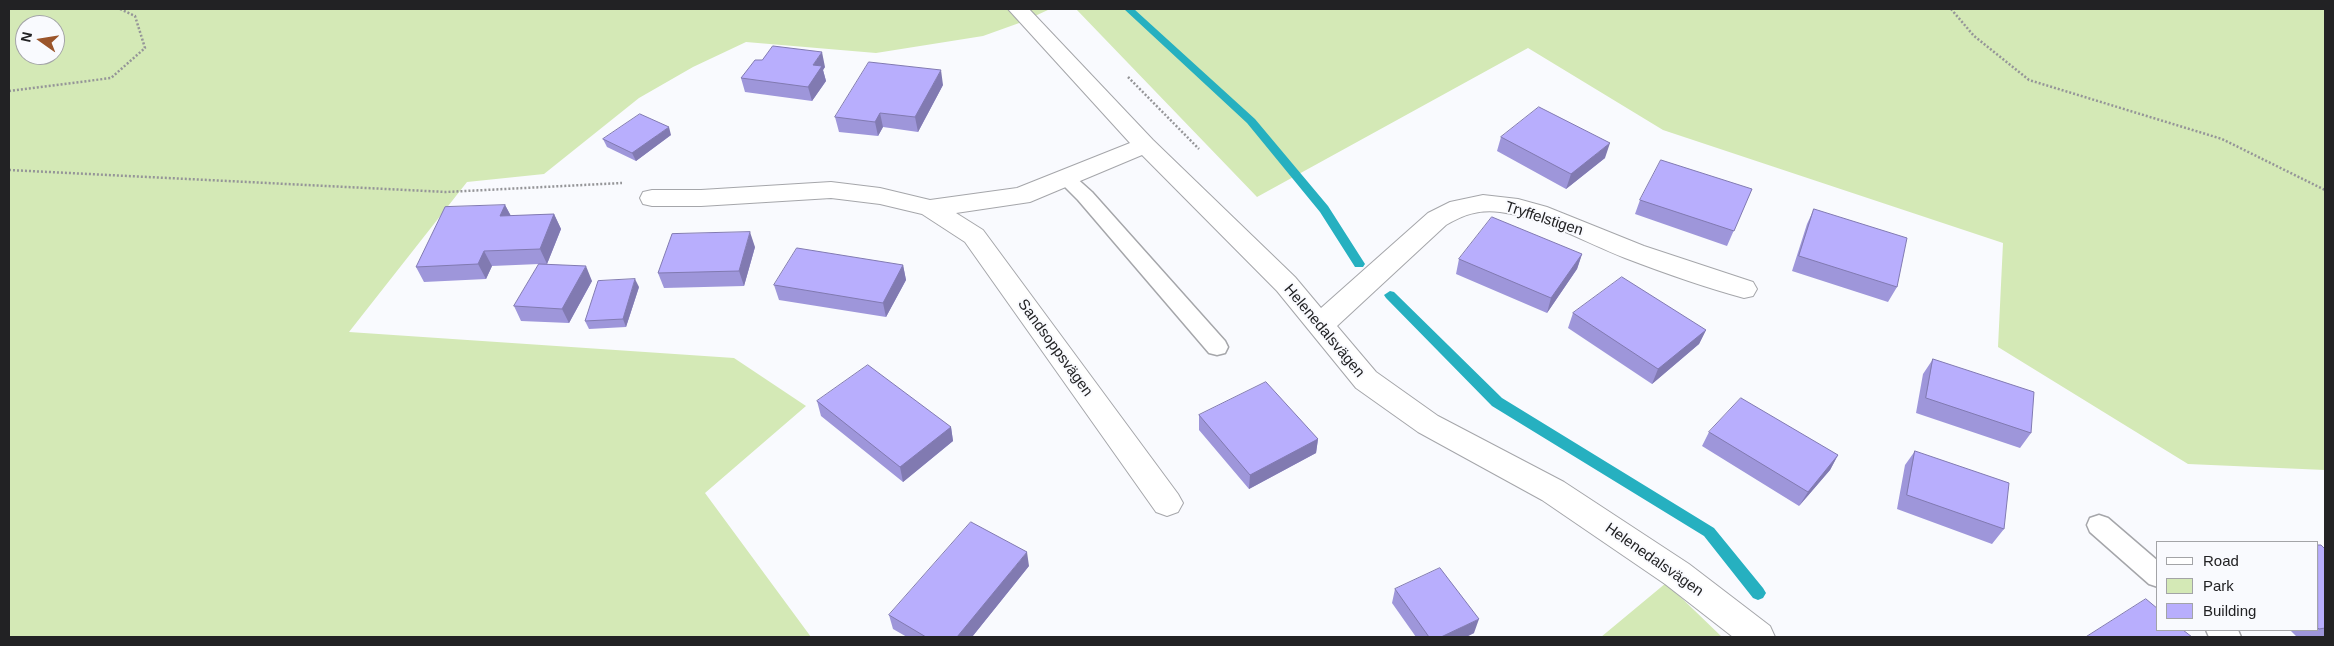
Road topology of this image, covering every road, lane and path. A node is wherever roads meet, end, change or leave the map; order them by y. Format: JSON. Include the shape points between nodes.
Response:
{"nodes":[{"id":1,"x":120,"y":9,"type":"edge"},
{"id":2,"x":1018,"y":9,"type":"edge"},
{"id":3,"x":1951,"y":9,"type":"edge"},
{"id":4,"x":9,"y":91,"type":"edge"},
{"id":5,"x":1145,"y":146,"type":"junction"},
{"id":6,"x":9,"y":170,"type":"edge"},
{"id":7,"x":1066,"y":179,"type":"junction"},
{"id":8,"x":2325,"y":190,"type":"edge"},
{"id":9,"x":652,"y":198,"type":"joint"},
{"id":10,"x":930,"y":208,"type":"junction"},
{"id":11,"x":1744,"y":289,"type":"dead end"},
{"id":12,"x":1320,"y":325,"type":"junction"},
{"id":13,"x":1217,"y":347,"type":"dead end"},
{"id":14,"x":1167,"y":503,"type":"dead end"},
{"id":15,"x":2099,"y":525,"type":"dead end"},
{"id":16,"x":2156,"y":574,"type":"edge"},
{"id":17,"x":1758,"y":637,"type":"edge"}],
"edges":[{"from":1,"to":4,"type":"path","via":[[135,16],[145,48],[111,78]]},
{"from":2,"to":5,"type":"street","name":"Helenedalsvägen"},
{"from":3,"to":8,"type":"path","via":[[1974,36],[2029,80],[2222,139]]},
{"from":5,"to":7,"type":"street","name":"Sandsoppsvägen"},
{"from":5,"to":12,"type":"street","name":"Helenedalsvägen","via":[[1286,284]]},
{"from":6,"to":9,"type":"path","via":[[446,192],[622,183]]},
{"from":7,"to":10,"type":"street","name":"Sandsoppsvägen","via":[[1021,196]]},
{"from":7,"to":13,"type":"lane","via":[[1085,196]]},
{"from":9,"to":10,"type":"street","name":"Sandsoppsvägen","via":[[832,190],[880,196]]},
{"from":10,"to":14,"type":"street","name":"Sandsoppsvägen","via":[[974,236]]},
{"from":11,"to":12,"type":"street","name":"Tryffelstigen","via":[[1637,253],[1534,212],[1511,205],[1484,203],[1456,208],[1437,219]]},
{"from":12,"to":17,"type":"street","name":"Helenedalsvägen","via":[[1374,386],[1428,424],[1553,491],[1677,574]]},
{"from":15,"to":16,"type":"lane"}]}
